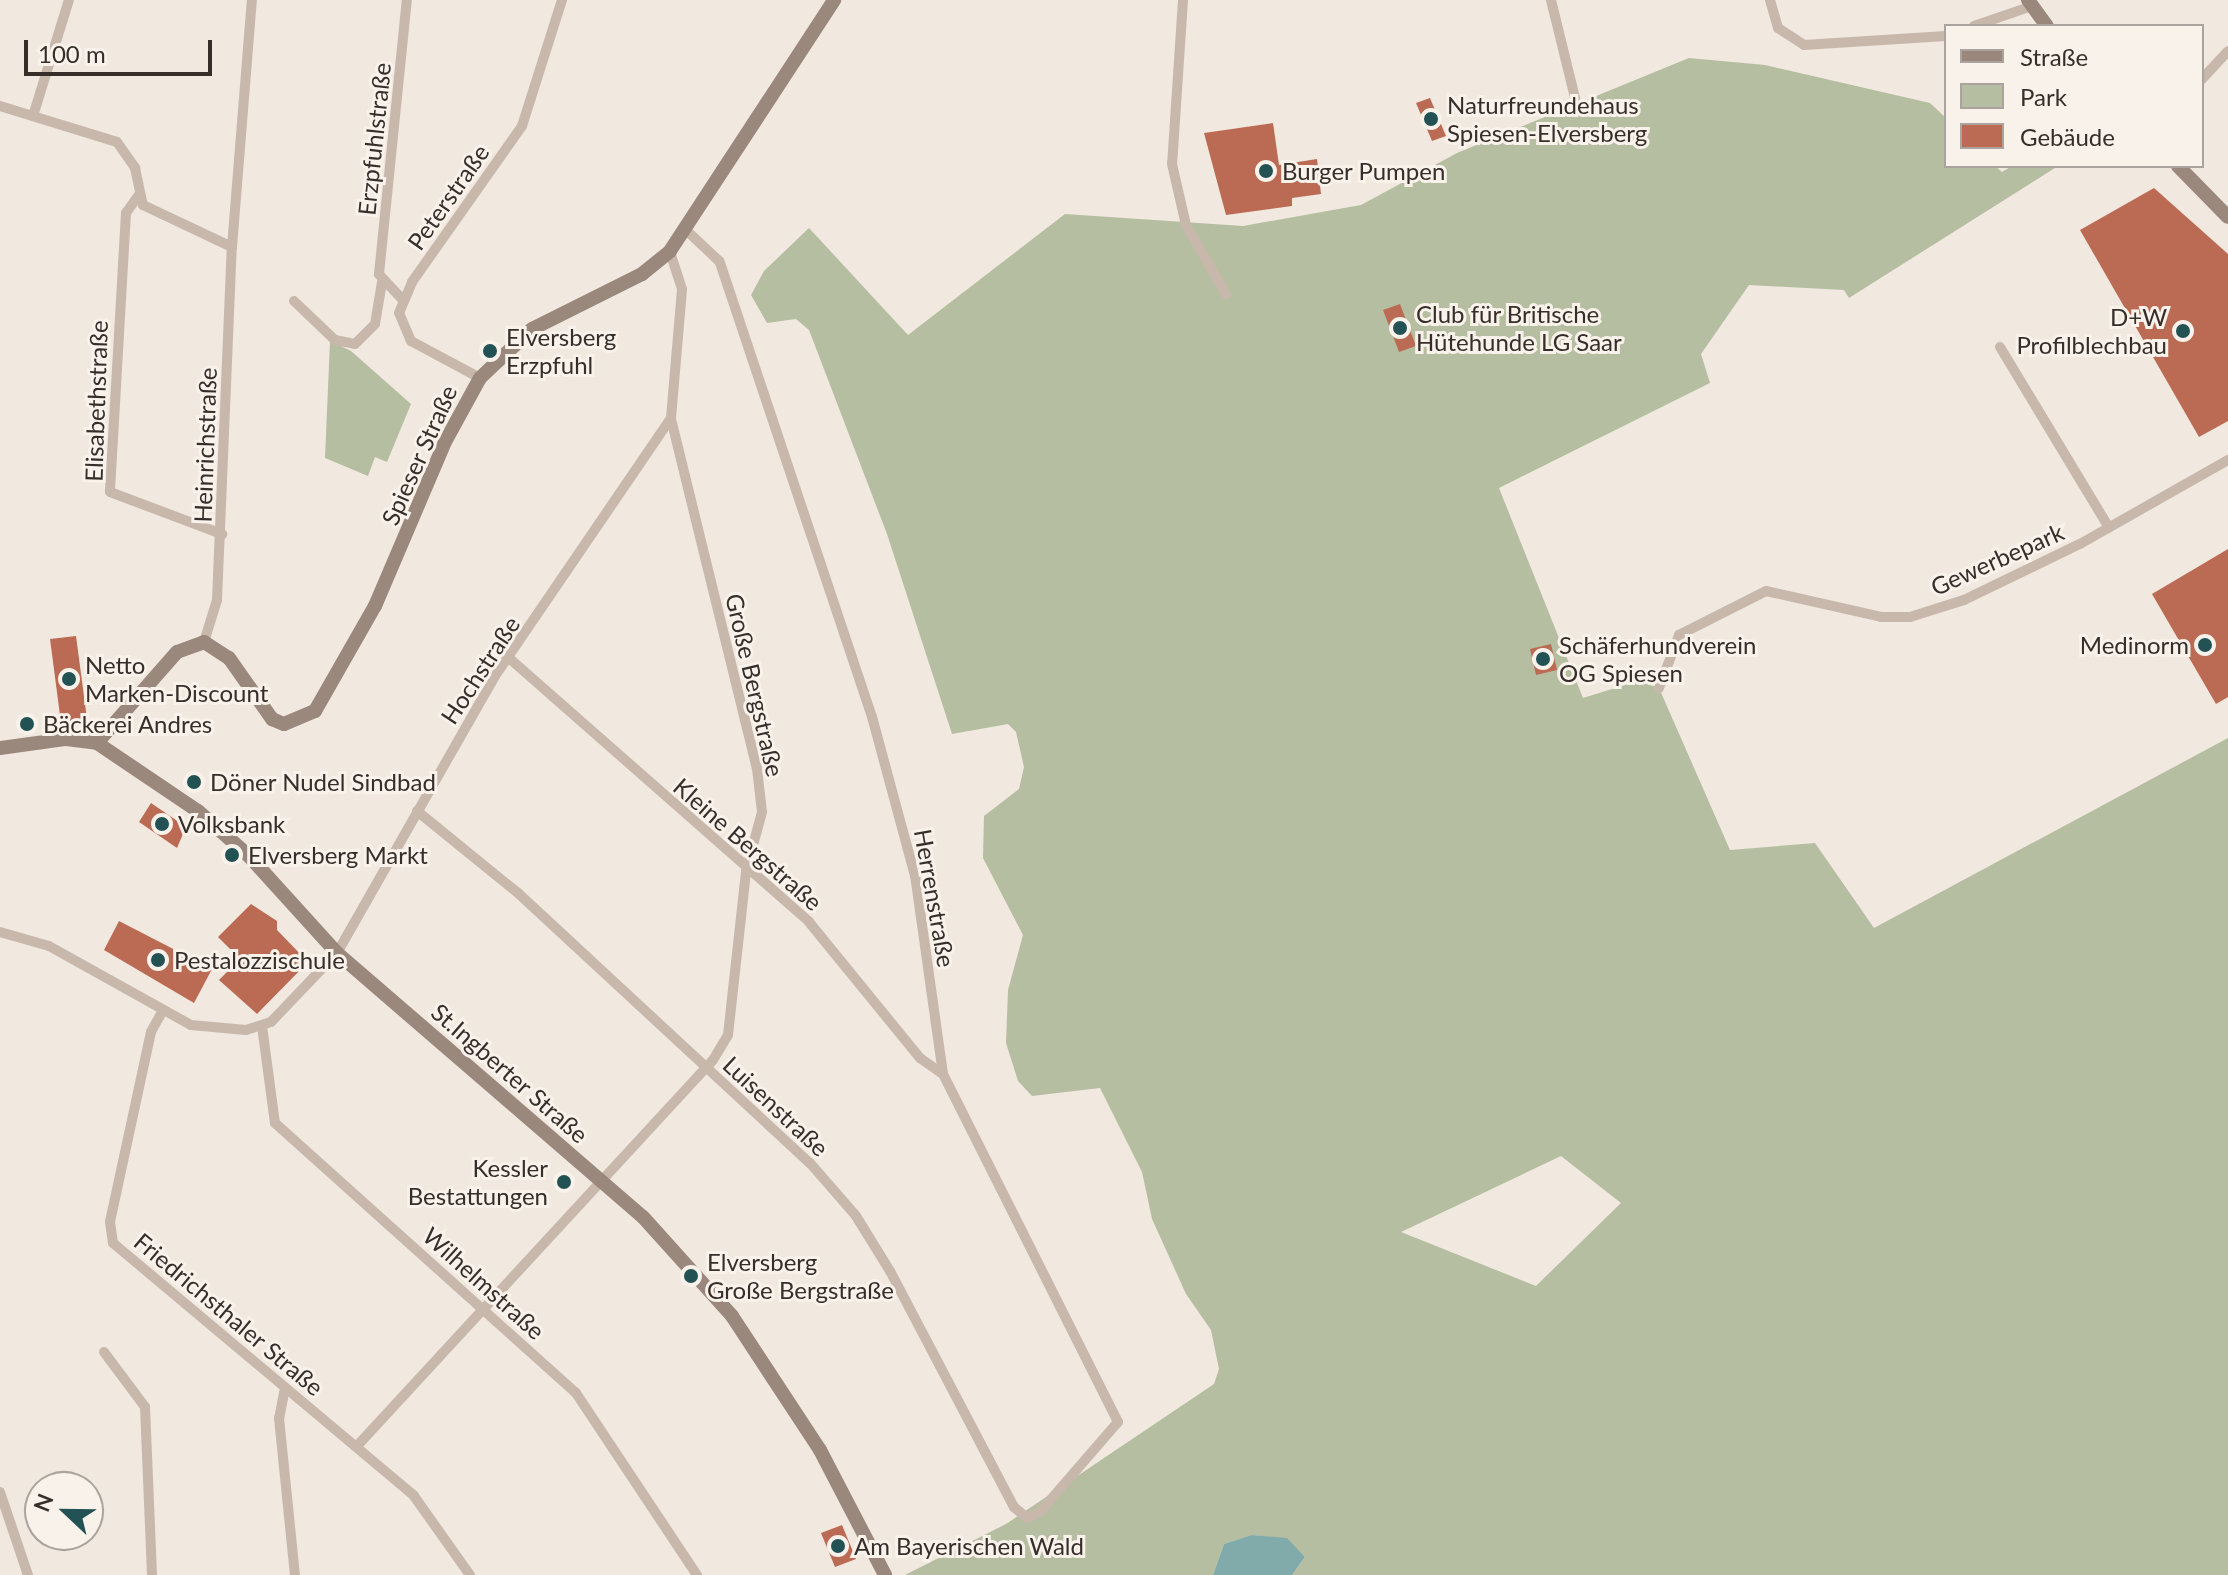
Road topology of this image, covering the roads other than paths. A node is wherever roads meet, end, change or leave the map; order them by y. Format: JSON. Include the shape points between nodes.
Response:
{"nodes":[{"id":1,"x":69,"y":0,"type":"edge"},
{"id":2,"x":252,"y":0,"type":"edge"},
{"id":3,"x":407,"y":0,"type":"edge"},
{"id":4,"x":562,"y":0,"type":"edge"},
{"id":5,"x":834,"y":0,"type":"edge"},
{"id":6,"x":1183,"y":0,"type":"edge"},
{"id":7,"x":1551,"y":0,"type":"edge"},
{"id":8,"x":1770,"y":0,"type":"edge"},
{"id":9,"x":2030,"y":3,"type":"edge"},
{"id":10,"x":1979,"y":24,"type":"edge"},
{"id":11,"x":2046,"y":24,"type":"edge"},
{"id":12,"x":1944,"y":36,"type":"edge"},
{"id":13,"x":2228,"y":51,"type":"edge"},
{"id":14,"x":2204,"y":77,"type":"edge"},
{"id":15,"x":1575,"y":98,"type":"dead end"},
{"id":16,"x":0,"y":106,"type":"edge"},
{"id":17,"x":33,"y":116,"type":"junction"},
{"id":18,"x":2180,"y":168,"type":"edge"},
{"id":19,"x":138,"y":196,"type":"junction"},
{"id":20,"x":2228,"y":217,"type":"edge"},
{"id":21,"x":687,"y":231,"type":"junction"},
{"id":22,"x":232,"y":247,"type":"junction"},
{"id":23,"x":670,"y":251,"type":"junction"},
{"id":24,"x":382,"y":282,"type":"junction"},
{"id":25,"x":1226,"y":294,"type":"dead end"},
{"id":26,"x":402,"y":299,"type":"junction"},
{"id":27,"x":294,"y":301,"type":"dead end"},
{"id":28,"x":2000,"y":347,"type":"dead end"},
{"id":29,"x":480,"y":378,"type":"junction"},
{"id":30,"x":671,"y":418,"type":"junction"},
{"id":31,"x":2228,"y":460,"type":"edge"},
{"id":32,"x":2109,"y":528,"type":"junction"},
{"id":33,"x":222,"y":534,"type":"junction"},
{"id":34,"x":204,"y":642,"type":"junction"},
{"id":35,"x":509,"y":658,"type":"junction"},
{"id":36,"x":1659,"y":688,"type":"dead end"},
{"id":37,"x":97,"y":743,"type":"junction"},
{"id":38,"x":0,"y":748,"type":"edge"},
{"id":39,"x":417,"y":811,"type":"junction"},
{"id":40,"x":746,"y":871,"type":"junction"},
{"id":41,"x":0,"y":932,"type":"edge"},
{"id":42,"x":337,"y":953,"type":"junction"},
{"id":43,"x":162,"y":1012,"type":"junction"},
{"id":44,"x":262,"y":1026,"type":"junction"},
{"id":45,"x":707,"y":1068,"type":"junction"},
{"id":46,"x":943,"y":1074,"type":"junction"},
{"id":47,"x":603,"y":1181,"type":"junction"},
{"id":48,"x":484,"y":1308,"type":"junction"},
{"id":49,"x":104,"y":1352,"type":"dead end"},
{"id":50,"x":285,"y":1388,"type":"junction"},
{"id":51,"x":357,"y":1446,"type":"junction"},
{"id":52,"x":0,"y":1492,"type":"edge"},
{"id":53,"x":1014,"y":1507,"type":"joint"},
{"id":54,"x":28,"y":1575,"type":"edge"},
{"id":55,"x":152,"y":1575,"type":"edge"},
{"id":56,"x":295,"y":1575,"type":"edge"},
{"id":57,"x":470,"y":1575,"type":"edge"},
{"id":58,"x":697,"y":1575,"type":"edge"},
{"id":59,"x":885,"y":1575,"type":"edge"}],
"edges":[{"from":1,"to":17,"type":"street"},
{"from":2,"to":22,"type":"street","name":"Heinrichstraße"},
{"from":3,"to":24,"type":"street","name":"Erzpfuhlstraße"},
{"from":4,"to":26,"type":"street","name":"Peterstraße","via":[[522,126]]},
{"from":5,"to":21,"type":"street","name":"Spieser Straße"},
{"from":6,"to":25,"type":"street","via":[[1172,164],[1186,225]]},
{"from":7,"to":15,"type":"street"},
{"from":8,"to":12,"type":"street","via":[[1778,28],[1804,45]]},
{"from":9,"to":10,"type":"street"},
{"from":9,"to":11,"type":"street"},
{"from":13,"to":14,"type":"street"},
{"from":16,"to":17,"type":"street"},
{"from":17,"to":19,"type":"street","via":[[117,142],[135,168]]},
{"from":18,"to":20,"type":"street"},
{"from":19,"to":22,"type":"street","via":[[156,215]]},
{"from":19,"to":33,"type":"street","name":"Elisabethstraße","via":[[126,213],[110,492]]},
{"from":21,"to":23,"type":"street","name":"Spieser Straße"},
{"from":21,"to":46,"type":"street","name":"Herrenstraße","via":[[719,261],[872,717],[915,876]]},
{"from":22,"to":33,"type":"street","name":"Heinrichstraße"},
{"from":23,"to":29,"type":"street","name":"Spieser Straße","via":[[642,274],[532,329]]},
{"from":23,"to":30,"type":"street","name":"Große Bergstraße","via":[[682,289]]},
{"from":24,"to":26,"type":"street"},
{"from":24,"to":27,"type":"street","name":"Erzpfuhlstraße","via":[[375,324],[355,344],[335,340]]},
{"from":26,"to":29,"type":"street","via":[[405,335]]},
{"from":28,"to":32,"type":"street"},
{"from":29,"to":34,"type":"street","name":"Spieser Straße","via":[[375,606],[315,711],[284,724],[272,719],[229,658]]},
{"from":30,"to":35,"type":"street","name":"Hochstraße"},
{"from":30,"to":40,"type":"street","name":"Große Bergstraße","via":[[757,769],[762,812]]},
{"from":31,"to":32,"type":"street","name":"Gewerbepark"},
{"from":32,"to":36,"type":"street","name":"Gewerbepark","via":[[1964,600],[1910,617],[1881,617],[1766,591],[1679,635]]},
{"from":33,"to":34,"type":"street","name":"Heinrichstraße","via":[[217,600]]},
{"from":34,"to":37,"type":"street","via":[[177,652]]},
{"from":35,"to":39,"type":"street","name":"Hochstraße"},
{"from":35,"to":40,"type":"street","name":"Kleine Bergstraße"},
{"from":37,"to":38,"type":"street","via":[[66,739]]},
{"from":37,"to":42,"type":"street","name":"St.Ingberter Straße","via":[[225,833]]},
{"from":39,"to":42,"type":"street","name":"Hochstraße"},
{"from":39,"to":45,"type":"street","name":"Luisenstraße","via":[[518,893]]},
{"from":40,"to":45,"type":"street","name":"Große Bergstraße","via":[[728,1035]]},
{"from":40,"to":46,"type":"street","name":"Kleine Bergstraße","via":[[809,922],[920,1058]]},
{"from":41,"to":43,"type":"street","via":[[49,946]]},
{"from":42,"to":44,"type":"street","name":"Hochstraße"},
{"from":42,"to":47,"type":"street","name":"St.Ingberter Straße"},
{"from":43,"to":44,"type":"street","via":[[203,1027]]},
{"from":43,"to":50,"type":"street","name":"Friedrichsthaler Straße","via":[[151,1032],[109,1234],[122,1253]]},
{"from":44,"to":48,"type":"street","name":"Wilhelmstraße","via":[[275,1123]]},
{"from":45,"to":47,"type":"street","name":"Große Bergstraße"},
{"from":45,"to":53,"type":"street","name":"Luisenstraße","via":[[856,1216]]},
{"from":46,"to":53,"type":"street","name":"Herrenstraße","via":[[1118,1422],[1040,1512],[1027,1518]]},
{"from":47,"to":48,"type":"street","name":"Große Bergstraße"},
{"from":47,"to":59,"type":"street","name":"St.Ingberter Straße","via":[[673,1247],[732,1316],[820,1450]]},
{"from":48,"to":51,"type":"street","name":"Große Bergstraße"},
{"from":48,"to":58,"type":"street","name":"Wilhelmstraße","via":[[593,1415]]},
{"from":49,"to":55,"type":"street","via":[[145,1407]]},
{"from":50,"to":51,"type":"street","name":"Friedrichsthaler Straße"},
{"from":50,"to":56,"type":"street","via":[[279,1418]]},
{"from":51,"to":57,"type":"street","name":"Friedrichsthaler Straße","via":[[414,1496]]},
{"from":52,"to":54,"type":"street"}]}
